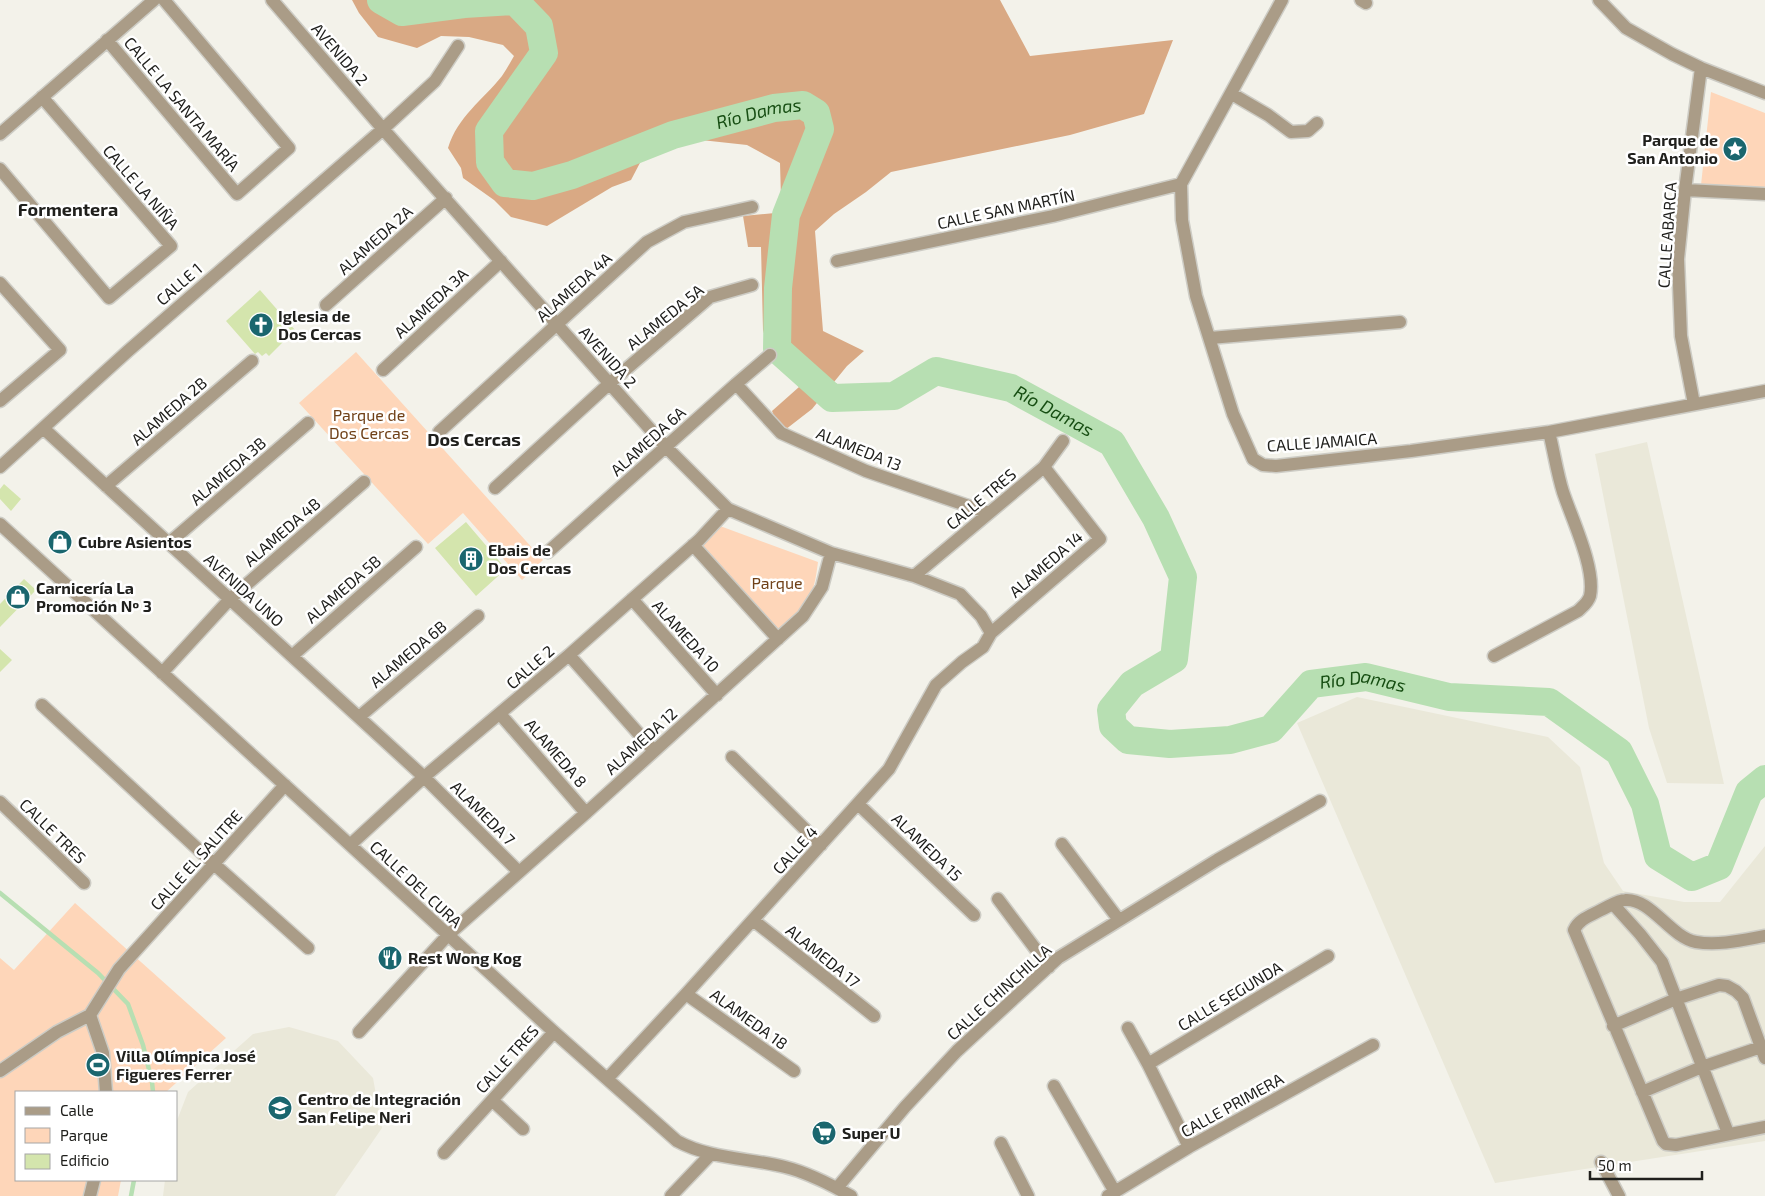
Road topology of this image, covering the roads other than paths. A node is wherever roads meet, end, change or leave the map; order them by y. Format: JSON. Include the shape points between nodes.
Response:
{"nodes":[{"id":1,"x":154,"y":0,"type":"edge"},
{"id":2,"x":164,"y":0,"type":"edge"},
{"id":3,"x":272,"y":0,"type":"edge"},
{"id":4,"x":1282,"y":0,"type":"edge"},
{"id":5,"x":1599,"y":0,"type":"edge"},
{"id":6,"x":107,"y":40,"type":"junction"},
{"id":7,"x":458,"y":46,"type":"dead end"},
{"id":8,"x":1701,"y":68,"type":"junction"},
{"id":9,"x":1765,"y":93,"type":"edge"},
{"id":10,"x":1232,"y":94,"type":"junction"},
{"id":11,"x":42,"y":97,"type":"junction"},
{"id":12,"x":1317,"y":123,"type":"dead end"},
{"id":13,"x":383,"y":129,"type":"junction"},
{"id":14,"x":0,"y":134,"type":"edge"},
{"id":15,"x":0,"y":169,"type":"edge"},
{"id":16,"x":1181,"y":184,"type":"junction"},
{"id":17,"x":1685,"y":190,"type":"junction"},
{"id":18,"x":1765,"y":194,"type":"edge"},
{"id":19,"x":446,"y":198,"type":"junction"},
{"id":20,"x":752,"y":206,"type":"dead end"},
{"id":21,"x":501,"y":261,"type":"junction"},
{"id":22,"x":837,"y":261,"type":"dead end"},
{"id":23,"x":0,"y":283,"type":"edge"},
{"id":24,"x":752,"y":285,"type":"dead end"},
{"id":25,"x":326,"y":306,"type":"dead end"},
{"id":26,"x":1400,"y":322,"type":"dead end"},
{"id":27,"x":557,"y":324,"type":"junction"},
{"id":28,"x":1210,"y":338,"type":"junction"},
{"id":29,"x":770,"y":355,"type":"dead end"},
{"id":30,"x":252,"y":361,"type":"dead end"},
{"id":31,"x":383,"y":370,"type":"dead end"},
{"id":32,"x":610,"y":383,"type":"junction"},
{"id":33,"x":736,"y":384,"type":"junction"},
{"id":34,"x":1765,"y":391,"type":"edge"},
{"id":35,"x":0,"y":401,"type":"edge"},
{"id":36,"x":1694,"y":404,"type":"junction"},
{"id":37,"x":308,"y":423,"type":"dead end"},
{"id":38,"x":43,"y":428,"type":"junction"},
{"id":39,"x":439,"y":432,"type":"dead end"},
{"id":40,"x":1549,"y":432,"type":"junction"},
{"id":41,"x":1063,"y":442,"type":"dead end"},
{"id":42,"x":666,"y":446,"type":"junction"},
{"id":43,"x":0,"y":467,"type":"edge"},
{"id":44,"x":1044,"y":468,"type":"junction"},
{"id":45,"x":364,"y":482,"type":"dead end"},
{"id":46,"x":106,"y":486,"type":"junction"},
{"id":47,"x":496,"y":488,"type":"dead end"},
{"id":48,"x":728,"y":508,"type":"junction"},
{"id":49,"x":989,"y":513,"type":"junction"},
{"id":50,"x":0,"y":524,"type":"edge"},
{"id":51,"x":169,"y":543,"type":"junction"},
{"id":52,"x":693,"y":545,"type":"junction"},
{"id":53,"x":416,"y":547,"type":"dead end"},
{"id":54,"x":548,"y":552,"type":"dead end"},
{"id":55,"x":832,"y":553,"type":"junction"},
{"id":56,"x":914,"y":576,"type":"junction"},
{"id":57,"x":230,"y":599,"type":"junction"},
{"id":58,"x":632,"y":599,"type":"junction"},
{"id":59,"x":478,"y":616,"type":"dead end"},
{"id":60,"x":991,"y":633,"type":"junction"},
{"id":61,"x":778,"y":639,"type":"junction"},
{"id":62,"x":292,"y":656,"type":"junction"},
{"id":63,"x":568,"y":656,"type":"junction"},
{"id":64,"x":1494,"y":656,"type":"dead end"},
{"id":65,"x":162,"y":673,"type":"junction"},
{"id":66,"x":717,"y":695,"type":"junction"},
{"id":67,"x":42,"y":704,"type":"dead end"},
{"id":68,"x":500,"y":714,"type":"junction"},
{"id":69,"x":359,"y":717,"type":"junction"},
{"id":70,"x":654,"y":751,"type":"junction"},
{"id":71,"x":732,"y":757,"type":"dead end"},
{"id":72,"x":424,"y":777,"type":"junction"},
{"id":73,"x":285,"y":786,"type":"junction"},
{"id":74,"x":1320,"y":801,"type":"dead end"},
{"id":75,"x":0,"y":802,"type":"edge"},
{"id":76,"x":858,"y":804,"type":"junction"},
{"id":77,"x":586,"y":813,"type":"junction"},
{"id":78,"x":821,"y":844,"type":"junction"},
{"id":79,"x":1062,"y":844,"type":"dead end"},
{"id":80,"x":350,"y":845,"type":"junction"},
{"id":81,"x":214,"y":864,"type":"junction"},
{"id":82,"x":519,"y":872,"type":"junction"},
{"id":83,"x":84,"y":883,"type":"dead end"},
{"id":84,"x":998,"y":899,"type":"dead end"},
{"id":85,"x":1613,"y":904,"type":"junction"},
{"id":86,"x":974,"y":915,"type":"dead end"},
{"id":87,"x":753,"y":920,"type":"junction"},
{"id":88,"x":1119,"y":920,"type":"junction"},
{"id":89,"x":448,"y":935,"type":"junction"},
{"id":90,"x":1765,"y":936,"type":"edge"},
{"id":91,"x":308,"y":948,"type":"dead end"},
{"id":92,"x":1328,"y":956,"type":"dead end"},
{"id":93,"x":1049,"y":967,"type":"junction"},
{"id":94,"x":686,"y":994,"type":"junction"},
{"id":95,"x":1676,"y":999,"type":"junction"},
{"id":96,"x":90,"y":1015,"type":"junction"},
{"id":97,"x":874,"y":1016,"type":"dead end"},
{"id":98,"x":1613,"y":1026,"type":"junction"},
{"id":99,"x":1128,"y":1028,"type":"dead end"},
{"id":100,"x":359,"y":1032,"type":"dead end"},
{"id":101,"x":554,"y":1032,"type":"junction"},
{"id":102,"x":1373,"y":1045,"type":"dead end"},
{"id":103,"x":1763,"y":1053,"type":"edge"},
{"id":104,"x":1148,"y":1064,"type":"junction"},
{"id":105,"x":1702,"y":1067,"type":"junction"},
{"id":106,"x":0,"y":1071,"type":"edge"},
{"id":107,"x":794,"y":1071,"type":"dead end"},
{"id":108,"x":607,"y":1079,"type":"junction"},
{"id":109,"x":1054,"y":1086,"type":"dead end"},
{"id":110,"x":106,"y":1091,"type":"edge"},
{"id":111,"x":1642,"y":1092,"type":"junction"},
{"id":112,"x":492,"y":1100,"type":"junction"},
{"id":113,"x":1765,"y":1127,"type":"edge"},
{"id":114,"x":523,"y":1129,"type":"dead end"},
{"id":115,"x":1728,"y":1133,"type":"junction"},
{"id":116,"x":1001,"y":1143,"type":"dead end"},
{"id":117,"x":1189,"y":1147,"type":"junction"},
{"id":118,"x":444,"y":1153,"type":"dead end"},
{"id":119,"x":711,"y":1154,"type":"junction"},
{"id":120,"x":1600,"y":1162,"type":"dead end"},
{"id":121,"x":94,"y":1181,"type":"edge"},
{"id":122,"x":836,"y":1188,"type":"junction"},
{"id":123,"x":1111,"y":1194,"type":"edge"},
{"id":124,"x":90,"y":1196,"type":"edge"},
{"id":125,"x":671,"y":1196,"type":"edge"},
{"id":126,"x":851,"y":1196,"type":"edge"},
{"id":127,"x":1028,"y":1196,"type":"edge"},
{"id":128,"x":1619,"y":1196,"type":"edge"}],
"edges":[{"from":1,"to":6,"type":"street"},
{"from":2,"to":6,"type":"street","name":"CALLE LA SANTA MARÍA","via":[[290,148],[237,194]]},
{"from":3,"to":13,"type":"street","name":"AVENIDA 2"},
{"from":4,"to":10,"type":"street"},
{"from":5,"to":8,"type":"street","via":[[1626,28]]},
{"from":6,"to":11,"type":"street"},
{"from":7,"to":13,"type":"street","name":"CALLE 1","via":[[435,81]]},
{"from":8,"to":9,"type":"street"},
{"from":8,"to":17,"type":"street","name":"CALLE ABARCA"},
{"from":10,"to":12,"type":"street","via":[[1291,132],[1308,131]]},
{"from":10,"to":16,"type":"street"},
{"from":11,"to":14,"type":"street"},
{"from":11,"to":15,"type":"street","name":"CALLE LA NIÑA","via":[[171,246],[110,298]]},
{"from":13,"to":19,"type":"street","name":"AVENIDA 2"},
{"from":13,"to":38,"type":"street","name":"CALLE 1"},
{"from":16,"to":22,"type":"street","name":"CALLE SAN MARTÍN","via":[[1044,218]]},
{"from":16,"to":28,"type":"street","name":"CALLE JAMAICA","via":[[1182,220],[1196,296]]},
{"from":17,"to":18,"type":"street"},
{"from":17,"to":36,"type":"street","name":"CALLE ABARCA","via":[[1678,259],[1681,336]]},
{"from":19,"to":21,"type":"street","name":"AVENIDA 2"},
{"from":19,"to":25,"type":"street","name":"ALAMEDA 2A"},
{"from":20,"to":27,"type":"street","name":"ALAMEDA 4A","via":[[684,222],[647,242]]},
{"from":21,"to":27,"type":"street","name":"AVENIDA 2"},
{"from":21,"to":31,"type":"street","name":"ALAMEDA 3A"},
{"from":23,"to":35,"type":"street","via":[[60,350]]},
{"from":24,"to":32,"type":"street","name":"ALAMEDA 5A","via":[[710,297]]},
{"from":26,"to":28,"type":"street"},
{"from":27,"to":32,"type":"street","name":"AVENIDA 2"},
{"from":27,"to":39,"type":"street","name":"ALAMEDA 4A"},
{"from":28,"to":40,"type":"street","name":"CALLE JAMAICA","via":[[1233,414],[1253,459],[1263,465],[1411,451]]},
{"from":29,"to":33,"type":"street","name":"ALAMEDA 6A"},
{"from":30,"to":46,"type":"street","name":"ALAMEDA 2B"},
{"from":32,"to":42,"type":"street","name":"AVENIDA 2"},
{"from":32,"to":47,"type":"street","name":"ALAMEDA 5A"},
{"from":33,"to":42,"type":"street","name":"ALAMEDA 6A"},
{"from":33,"to":49,"type":"street","name":"ALAMEDA 13","via":[[781,433],[866,471]]},
{"from":34,"to":36,"type":"street","name":"CALLE JAMAICA"},
{"from":36,"to":40,"type":"street","name":"CALLE JAMAICA"},
{"from":37,"to":51,"type":"street","name":"ALAMEDA 3B"},
{"from":38,"to":43,"type":"street","name":"CALLE 1"},
{"from":38,"to":46,"type":"street","name":"AVENIDA UNO"},
{"from":40,"to":64,"type":"street","via":[[1563,490],[1583,546],[1590,598],[1578,611]]},
{"from":41,"to":44,"type":"street","name":"CALLE TRES"},
{"from":42,"to":48,"type":"street","name":"AVENIDA 2"},
{"from":42,"to":54,"type":"street","name":"ALAMEDA 6A"},
{"from":44,"to":49,"type":"street","name":"CALLE TRES"},
{"from":44,"to":60,"type":"street","name":"ALAMEDA 14","via":[[1100,539]]},
{"from":45,"to":57,"type":"street","name":"ALAMEDA 4B"},
{"from":46,"to":51,"type":"street","name":"AVENIDA UNO"},
{"from":48,"to":52,"type":"street","name":"CALLE 2"},
{"from":48,"to":55,"type":"street","name":"AVENIDA 2"},
{"from":49,"to":56,"type":"street","name":"CALLE TRES"},
{"from":50,"to":65,"type":"street","name":"CALLE DEL CURA"},
{"from":51,"to":57,"type":"street","name":"AVENIDA UNO"},
{"from":52,"to":58,"type":"street","name":"CALLE 2"},
{"from":52,"to":61,"type":"street"},
{"from":53,"to":62,"type":"street","name":"ALAMEDA 5B"},
{"from":55,"to":56,"type":"street","name":"AVENIDA 2"},
{"from":55,"to":61,"type":"street","name":"ALAMEDA 12","via":[[822,587],[803,616]]},
{"from":56,"to":60,"type":"street","name":"AVENIDA 2","via":[[960,594],[981,616]]},
{"from":57,"to":62,"type":"street","name":"AVENIDA UNO"},
{"from":57,"to":65,"type":"street","name":"ALAMEDA 4B"},
{"from":58,"to":63,"type":"street","name":"CALLE 2"},
{"from":58,"to":66,"type":"street","name":"ALAMEDA 10"},
{"from":59,"to":69,"type":"street","name":"ALAMEDA 6B"},
{"from":60,"to":76,"type":"street","name":"CALLE 4","via":[[983,647],[936,685],[890,769]]},
{"from":61,"to":66,"type":"street","name":"ALAMEDA 12"},
{"from":62,"to":69,"type":"street","name":"AVENIDA UNO"},
{"from":63,"to":68,"type":"street","name":"CALLE 2"},
{"from":63,"to":70,"type":"street"},
{"from":65,"to":73,"type":"street","name":"CALLE DEL CURA"},
{"from":66,"to":70,"type":"street","name":"ALAMEDA 12"},
{"from":67,"to":81,"type":"street"},
{"from":68,"to":72,"type":"street","name":"CALLE 2"},
{"from":68,"to":77,"type":"street","name":"ALAMEDA 8"},
{"from":69,"to":72,"type":"street","name":"AVENIDA UNO"},
{"from":70,"to":77,"type":"street","name":"ALAMEDA 12"},
{"from":71,"to":78,"type":"street"},
{"from":72,"to":80,"type":"street","name":"CALLE 2"},
{"from":72,"to":82,"type":"street","name":"ALAMEDA 7"},
{"from":73,"to":80,"type":"street","name":"CALLE DEL CURA"},
{"from":73,"to":81,"type":"street","name":"CALLE EL SALITRE"},
{"from":74,"to":88,"type":"street","name":"CALLE CHINCHILLA"},
{"from":75,"to":83,"type":"street","name":"CALLE TRES"},
{"from":76,"to":78,"type":"street","name":"CALLE 4"},
{"from":76,"to":86,"type":"street","name":"ALAMEDA 15"},
{"from":77,"to":82,"type":"street","name":"ALAMEDA 12"},
{"from":78,"to":87,"type":"street","name":"CALLE 4"},
{"from":79,"to":88,"type":"street"},
{"from":80,"to":89,"type":"street","name":"CALLE DEL CURA"},
{"from":81,"to":91,"type":"street"},
{"from":81,"to":96,"type":"street","name":"CALLE EL SALITRE","via":[[130,956],[112,978]]},
{"from":82,"to":89,"type":"street","name":"ALAMEDA 12"},
{"from":84,"to":93,"type":"street"},
{"from":85,"to":90,"type":"street","via":[[1625,900],[1642,904],[1686,939],[1697,942],[1717,943]]},
{"from":85,"to":95,"type":"street","via":[[1662,962]]},
{"from":85,"to":98,"type":"street","via":[[1581,920],[1574,930]]},
{"from":87,"to":94,"type":"street","name":"CALLE 4"},
{"from":87,"to":97,"type":"street","name":"ALAMEDA 17"},
{"from":88,"to":93,"type":"street","name":"CALLE CHINCHILLA"},
{"from":89,"to":100,"type":"street","name":"ALAMEDA 12"},
{"from":89,"to":101,"type":"street","name":"CALLE DEL CURA"},
{"from":92,"to":104,"type":"street","name":"CALLE SEGUNDA"},
{"from":93,"to":122,"type":"street","name":"CALLE CHINCHILLA","via":[[957,1052]]},
{"from":94,"to":107,"type":"street","name":"ALAMEDA 18"},
{"from":94,"to":108,"type":"street","name":"CALLE 4"},
{"from":95,"to":98,"type":"street"},
{"from":95,"to":103,"type":"street","via":[[1719,985],[1736,991],[1743,998]]},
{"from":95,"to":105,"type":"street"},
{"from":96,"to":106,"type":"street","via":[[57,1032]]},
{"from":96,"to":110,"type":"street","via":[[102,1053]]},
{"from":98,"to":111,"type":"street"},
{"from":99,"to":104,"type":"street"},
{"from":101,"to":108,"type":"street","name":"CALLE DEL CURA"},
{"from":101,"to":112,"type":"street","name":"CALLE TRES"},
{"from":102,"to":117,"type":"street","name":"CALLE PRIMERA"},
{"from":103,"to":105,"type":"street"},
{"from":104,"to":117,"type":"street"},
{"from":105,"to":111,"type":"street"},
{"from":105,"to":115,"type":"street"},
{"from":108,"to":119,"type":"street","name":"CALLE DEL CURA","via":[[677,1141]]},
{"from":109,"to":123,"type":"street"},
{"from":111,"to":115,"type":"street","via":[[1666,1144],[1676,1145]]},
{"from":112,"to":114,"type":"street"},
{"from":112,"to":118,"type":"street","name":"CALLE TRES"},
{"from":113,"to":115,"type":"street"},
{"from":116,"to":127,"type":"street"},
{"from":117,"to":123,"type":"street","name":"CALLE PRIMERA"},
{"from":119,"to":122,"type":"street","name":"CALLE DEL CURA","via":[[784,1167],[809,1174]]},
{"from":119,"to":125,"type":"street"},
{"from":120,"to":128,"type":"street"},
{"from":121,"to":124,"type":"street"},
{"from":122,"to":126,"type":"street","name":"CALLE DEL CURA"}]}
